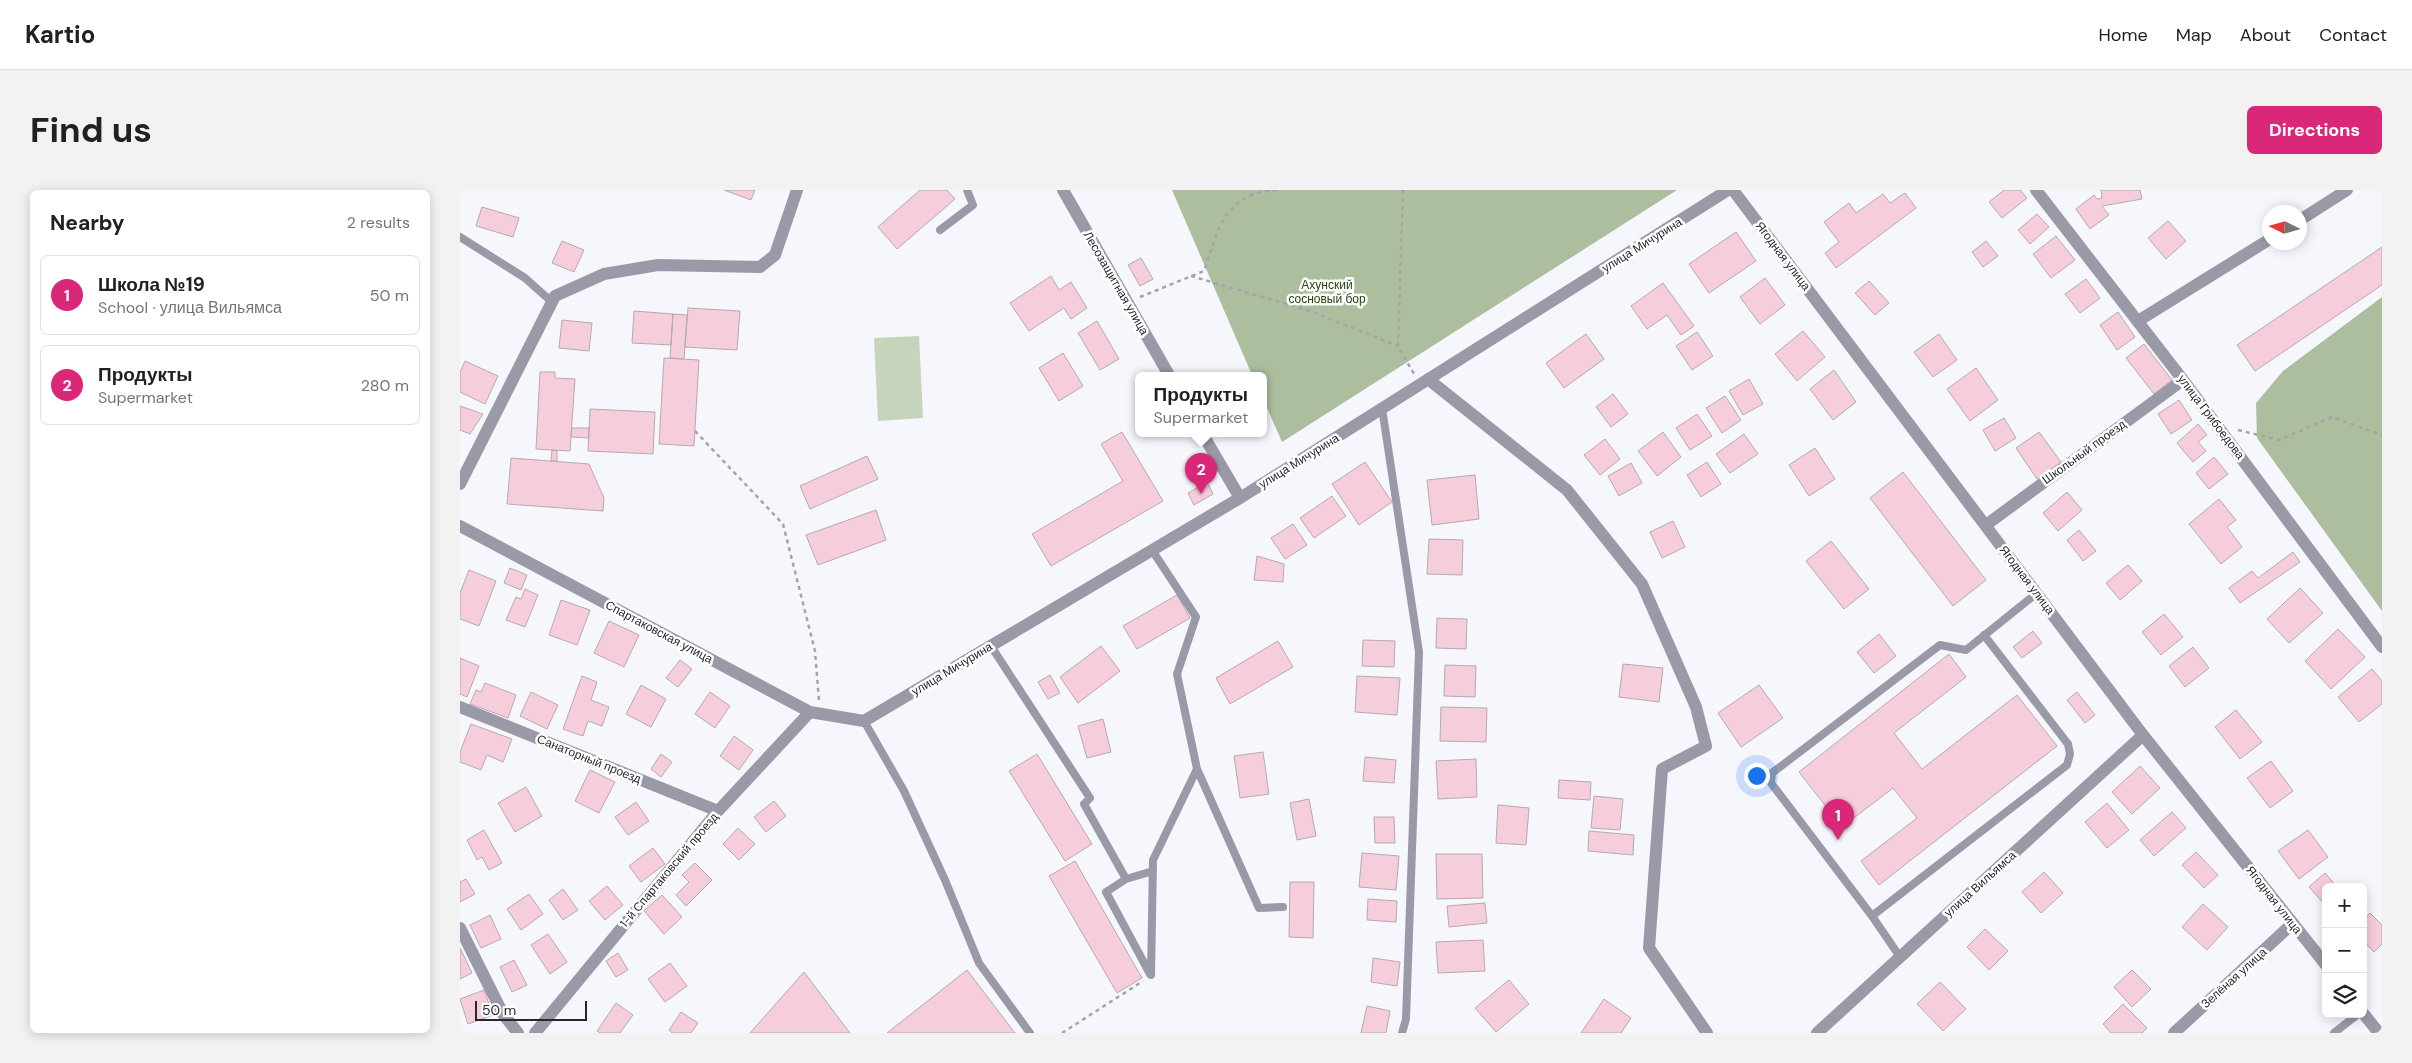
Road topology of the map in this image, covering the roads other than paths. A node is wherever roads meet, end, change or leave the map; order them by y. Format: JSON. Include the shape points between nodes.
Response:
{"nodes":[{"id":1,"x":797,"y":190,"type":"edge"},
{"id":2,"x":967,"y":190,"type":"edge"},
{"id":3,"x":1063,"y":190,"type":"edge"},
{"id":4,"x":1728,"y":190,"type":"edge"},
{"id":5,"x":1733,"y":190,"type":"edge"},
{"id":6,"x":2036,"y":190,"type":"edge"},
{"id":7,"x":2347,"y":190,"type":"edge"},
{"id":8,"x":2331,"y":194,"type":"edge"},
{"id":9,"x":2307,"y":214,"type":"edge"},
{"id":10,"x":940,"y":230,"type":"dead end"},
{"id":11,"x":460,"y":237,"type":"edge"},
{"id":12,"x":2262,"y":244,"type":"edge"},
{"id":13,"x":552,"y":302,"type":"junction"},
{"id":14,"x":2138,"y":321,"type":"junction"},
{"id":15,"x":1167,"y":372,"type":"edge"},
{"id":16,"x":2183,"y":380,"type":"junction"},
{"id":17,"x":1424,"y":382,"type":"junction"},
{"id":18,"x":1382,"y":408,"type":"junction"},
{"id":19,"x":1204,"y":437,"type":"edge"},
{"id":20,"x":460,"y":484,"type":"edge"},
{"id":21,"x":1240,"y":498,"type":"junction"},
{"id":22,"x":1986,"y":525,"type":"junction"},
{"id":23,"x":460,"y":526,"type":"edge"},
{"id":24,"x":1152,"y":550,"type":"junction"},
{"id":25,"x":2037,"y":593,"type":"junction"},
{"id":26,"x":1984,"y":635,"type":"junction"},
{"id":27,"x":992,"y":646,"type":"junction"},
{"id":28,"x":2382,"y":646,"type":"edge"},
{"id":29,"x":460,"y":707,"type":"edge"},
{"id":30,"x":810,"y":712,"type":"junction"},
{"id":31,"x":864,"y":721,"type":"junction"},
{"id":32,"x":2143,"y":735,"type":"junction"},
{"id":33,"x":1197,"y":769,"type":"junction"},
{"id":34,"x":718,"y":811,"type":"junction"},
{"id":35,"x":1153,"y":871,"type":"junction"},
{"id":36,"x":1126,"y":879,"type":"junction"},
{"id":37,"x":1283,"y":907,"type":"dead end"},
{"id":38,"x":1872,"y":916,"type":"junction"},
{"id":39,"x":2293,"y":924,"type":"junction"},
{"id":40,"x":460,"y":928,"type":"edge"},
{"id":41,"x":1900,"y":956,"type":"junction"},
{"id":42,"x":2322,"y":960,"type":"edge"},
{"id":43,"x":2353,"y":1018,"type":"edge"},
{"id":44,"x":2367,"y":1018,"type":"edge"},
{"id":45,"x":518,"y":1033,"type":"edge"},
{"id":46,"x":535,"y":1033,"type":"edge"},
{"id":47,"x":1030,"y":1033,"type":"edge"},
{"id":48,"x":1402,"y":1033,"type":"edge"},
{"id":49,"x":1707,"y":1033,"type":"edge"},
{"id":50,"x":1817,"y":1033,"type":"edge"},
{"id":51,"x":2174,"y":1033,"type":"edge"},
{"id":52,"x":2334,"y":1033,"type":"edge"},
{"id":53,"x":2379,"y":1033,"type":"edge"}],
"edges":[{"from":1,"to":13,"type":"street","via":[[775,255],[760,267],[658,265],[604,274],[555,296]]},
{"from":2,"to":10,"type":"lane","via":[[973,206]]},
{"from":3,"to":15,"type":"street","name":"Лесозащитная улица"},
{"from":4,"to":17,"type":"street","name":"улица Мичурина"},
{"from":5,"to":22,"type":"street","name":"Ягодная улица"},
{"from":6,"to":14,"type":"street","name":"улица Грибоедова"},
{"from":7,"to":8,"type":"street"},
{"from":8,"to":9,"type":"street"},
{"from":11,"to":13,"type":"lane","via":[[525,278]]},
{"from":12,"to":14,"type":"street"},
{"from":13,"to":20,"type":"street"},
{"from":14,"to":16,"type":"street","name":"улица Грибоедова"},
{"from":16,"to":22,"type":"street","name":"Школьный проезд"},
{"from":16,"to":28,"type":"street","name":"улица Грибоедова"},
{"from":17,"to":18,"type":"street","name":"улица Мичурина"},
{"from":17,"to":49,"type":"street","via":[[1567,490],[1642,584],[1696,707],[1706,746],[1662,769],[1648,948]]},
{"from":18,"to":21,"type":"street","name":"улица Мичурина"},
{"from":18,"to":48,"type":"lane","via":[[1419,652],[1406,1019]]},
{"from":19,"to":21,"type":"street"},
{"from":21,"to":24,"type":"street","name":"улица Мичурина"},
{"from":22,"to":25,"type":"street","name":"Ягодная улица"},
{"from":23,"to":30,"type":"street","name":"Спартаковская улица"},
{"from":24,"to":27,"type":"street","name":"улица Мичурина"},
{"from":24,"to":33,"type":"lane","via":[[1196,617],[1177,674]]},
{"from":25,"to":26,"type":"lane"},
{"from":25,"to":32,"type":"street","name":"Ягодная улица"},
{"from":26,"to":38,"type":"lane","via":[[2068,744],[2067,765]]},
{"from":26,"to":38,"type":"lane","via":[[1966,650],[1940,645],[1772,773],[1772,783]]},
{"from":27,"to":31,"type":"street","name":"улица Мичурина"},
{"from":27,"to":36,"type":"lane","via":[[1090,798],[1084,804]]},
{"from":29,"to":34,"type":"street","name":"Санаторный проезд"},
{"from":30,"to":31,"type":"street","name":"Спартаковская улица"},
{"from":30,"to":34,"type":"street","name":"1-й Спартаковский проезд"},
{"from":31,"to":47,"type":"lane","via":[[904,791],[979,963]]},
{"from":32,"to":39,"type":"street","name":"Ягодная улица"},
{"from":32,"to":41,"type":"street","name":"улица Вильямса"},
{"from":33,"to":35,"type":"lane","via":[[1153,860]]},
{"from":33,"to":37,"type":"lane","via":[[1259,908]]},
{"from":34,"to":46,"type":"street","name":"1-й Спартаковский проезд"},
{"from":35,"to":36,"type":"lane"},
{"from":35,"to":36,"type":"lane","via":[[1151,974],[1106,892]]},
{"from":38,"to":41,"type":"lane"},
{"from":39,"to":42,"type":"street","name":"Ягодная улица"},
{"from":39,"to":51,"type":"street","name":"Зелёная улица"},
{"from":40,"to":45,"type":"street","via":[[503,1014]]},
{"from":41,"to":50,"type":"street","name":"улица Вильямса"},
{"from":43,"to":52,"type":"lane"},
{"from":44,"to":53,"type":"street"}]}
